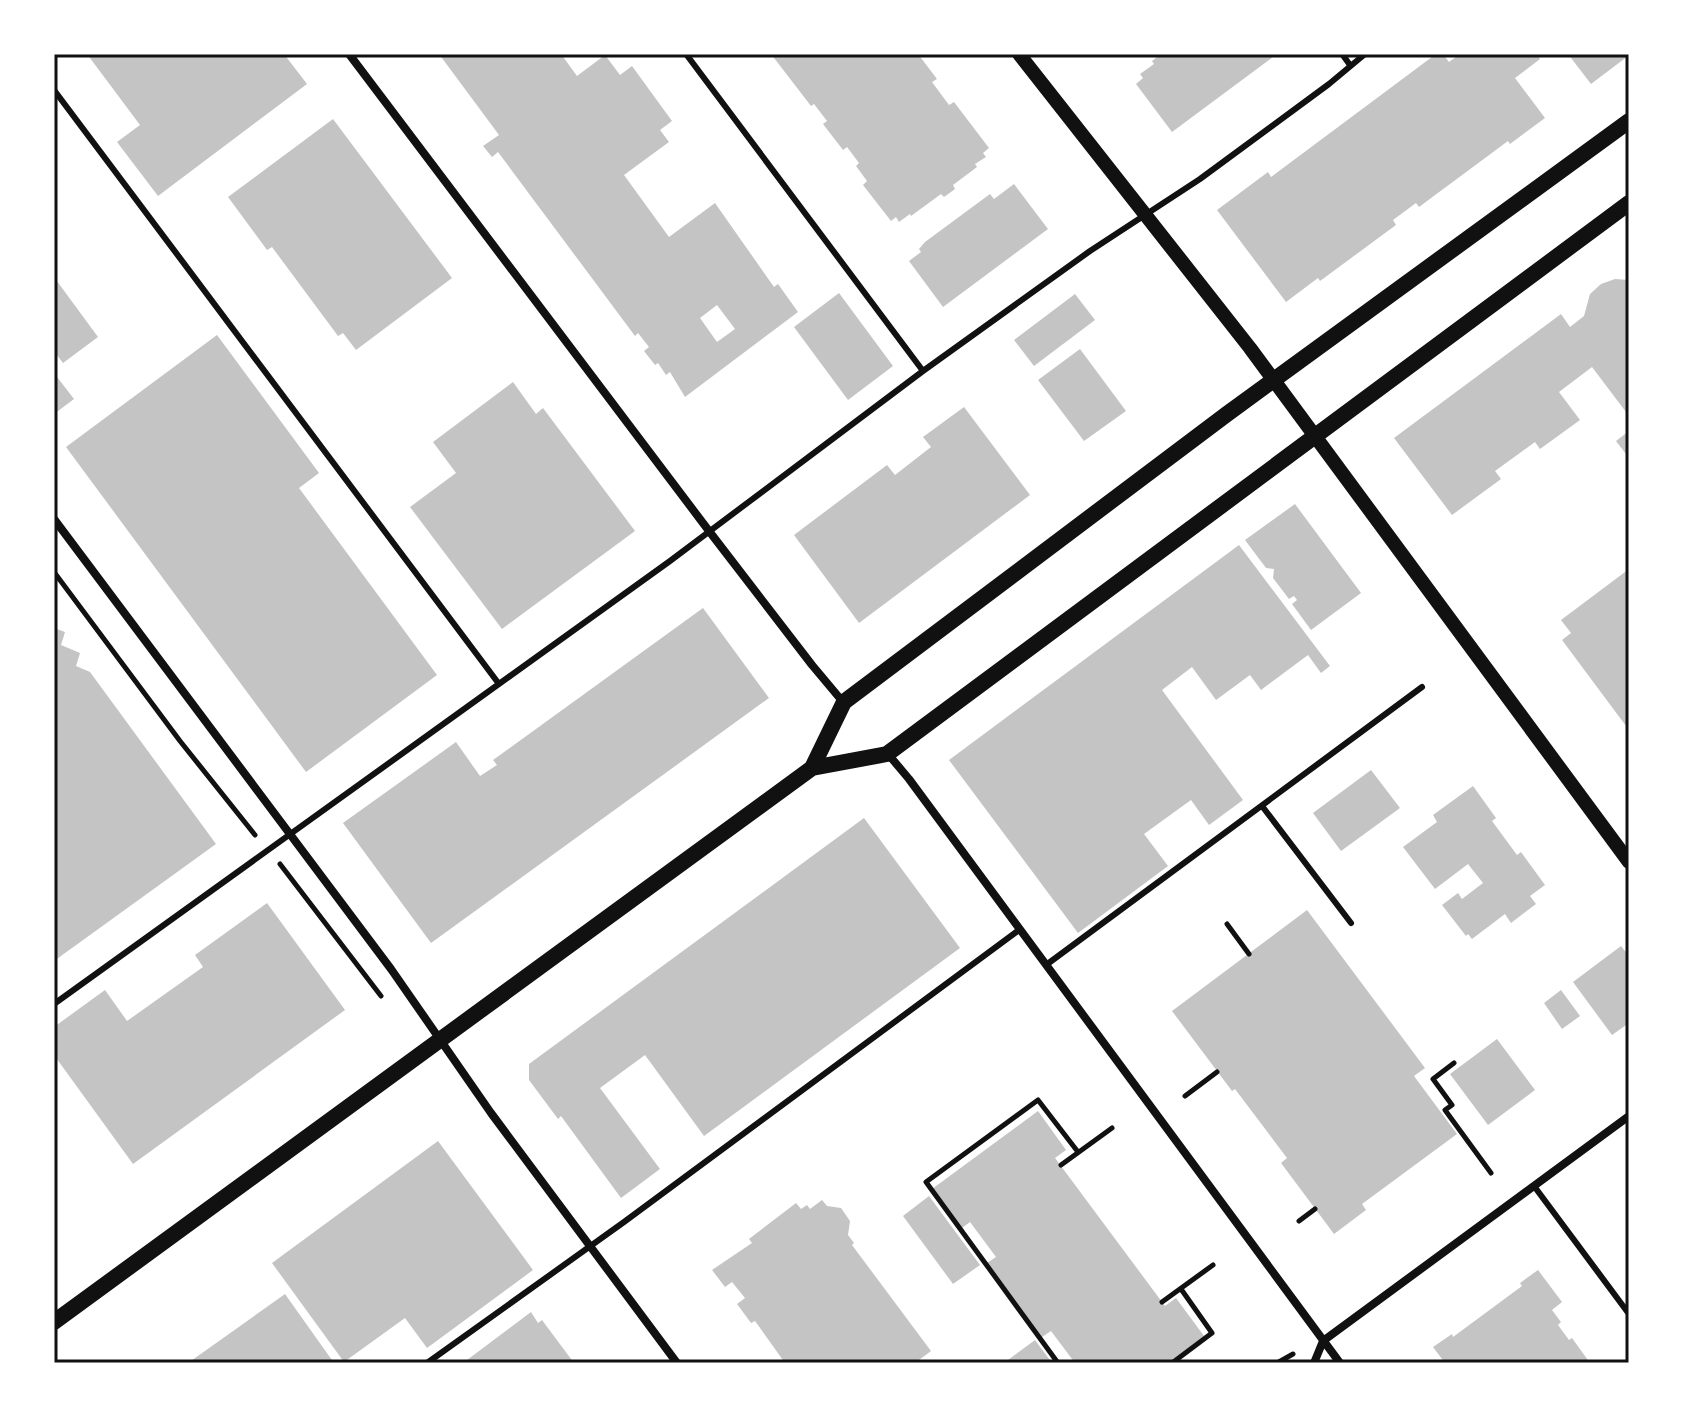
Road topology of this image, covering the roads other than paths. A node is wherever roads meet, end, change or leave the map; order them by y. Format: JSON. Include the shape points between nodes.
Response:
{"nodes":[{"id":1,"x":349,"y":54,"type":"edge"},
{"id":2,"x":686,"y":54,"type":"edge"},
{"id":3,"x":1019,"y":54,"type":"edge"},
{"id":4,"x":1342,"y":54,"type":"edge"},
{"id":5,"x":1365,"y":54,"type":"edge"},
{"id":6,"x":1350,"y":65,"type":"junction"},
{"id":7,"x":54,"y":90,"type":"edge"},
{"id":8,"x":1629,"y":121,"type":"edge"},
{"id":9,"x":1629,"y":203,"type":"edge"},
{"id":10,"x":1145,"y":215,"type":"junction"},
{"id":11,"x":923,"y":371,"type":"junction"},
{"id":12,"x":1273,"y":380,"type":"junction"},
{"id":13,"x":1314,"y":435,"type":"junction"},
{"id":14,"x":54,"y":519,"type":"edge"},
{"id":15,"x":709,"y":531,"type":"junction"},
{"id":16,"x":499,"y":684,"type":"junction"},
{"id":17,"x":1422,"y":687,"type":"dead end"},
{"id":18,"x":844,"y":702,"type":"junction"},
{"id":19,"x":887,"y":754,"type":"junction"},
{"id":20,"x":812,"y":768,"type":"junction"},
{"id":21,"x":1262,"y":806,"type":"junction"},
{"id":22,"x":290,"y":834,"type":"junction"},
{"id":23,"x":1629,"y":862,"type":"edge"},
{"id":24,"x":1351,"y":923,"type":"dead end"},
{"id":25,"x":1019,"y":930,"type":"junction"},
{"id":26,"x":1046,"y":965,"type":"junction"},
{"id":27,"x":54,"y":1004,"type":"edge"},
{"id":28,"x":440,"y":1039,"type":"junction"},
{"id":29,"x":1629,"y":1116,"type":"edge"},
{"id":30,"x":1534,"y":1186,"type":"junction"},
{"id":31,"x":590,"y":1246,"type":"junction"},
{"id":32,"x":1629,"y":1314,"type":"edge"},
{"id":33,"x":54,"y":1322,"type":"edge"},
{"id":34,"x":1323,"y":1341,"type":"junction"},
{"id":35,"x":427,"y":1363,"type":"edge"},
{"id":36,"x":677,"y":1363,"type":"edge"},
{"id":37,"x":1314,"y":1363,"type":"edge"},
{"id":38,"x":1340,"y":1363,"type":"edge"}],
"edges":[{"from":1,"to":15,"type":"street"},
{"from":2,"to":11,"type":"lane"},
{"from":3,"to":10,"type":"street"},
{"from":4,"to":6,"type":"lane"},
{"from":5,"to":6,"type":"lane"},
{"from":6,"to":10,"type":"lane"},
{"from":7,"to":16,"type":"lane"},
{"from":8,"to":12,"type":"main road"},
{"from":9,"to":13,"type":"main road"},
{"from":10,"to":11,"type":"lane"},
{"from":10,"to":12,"type":"street"},
{"from":11,"to":15,"type":"lane"},
{"from":12,"to":13,"type":"street"},
{"from":12,"to":18,"type":"main road"},
{"from":13,"to":19,"type":"main road"},
{"from":13,"to":23,"type":"street"},
{"from":14,"to":22,"type":"street"},
{"from":15,"to":16,"type":"lane"},
{"from":15,"to":18,"type":"street"},
{"from":16,"to":22,"type":"lane"},
{"from":17,"to":21,"type":"lane"},
{"from":18,"to":20,"type":"main road"},
{"from":19,"to":20,"type":"main road"},
{"from":19,"to":25,"type":"street"},
{"from":20,"to":28,"type":"main road"},
{"from":21,"to":24,"type":"lane"},
{"from":21,"to":26,"type":"lane"},
{"from":22,"to":27,"type":"lane"},
{"from":22,"to":28,"type":"street"},
{"from":25,"to":26,"type":"street"},
{"from":25,"to":31,"type":"lane"},
{"from":26,"to":34,"type":"street"},
{"from":28,"to":31,"type":"street"},
{"from":28,"to":33,"type":"main road"},
{"from":29,"to":30,"type":"street"},
{"from":30,"to":32,"type":"lane"},
{"from":30,"to":34,"type":"street"},
{"from":31,"to":35,"type":"lane"},
{"from":31,"to":36,"type":"street"},
{"from":34,"to":37,"type":"street"},
{"from":34,"to":38,"type":"street"}]}
